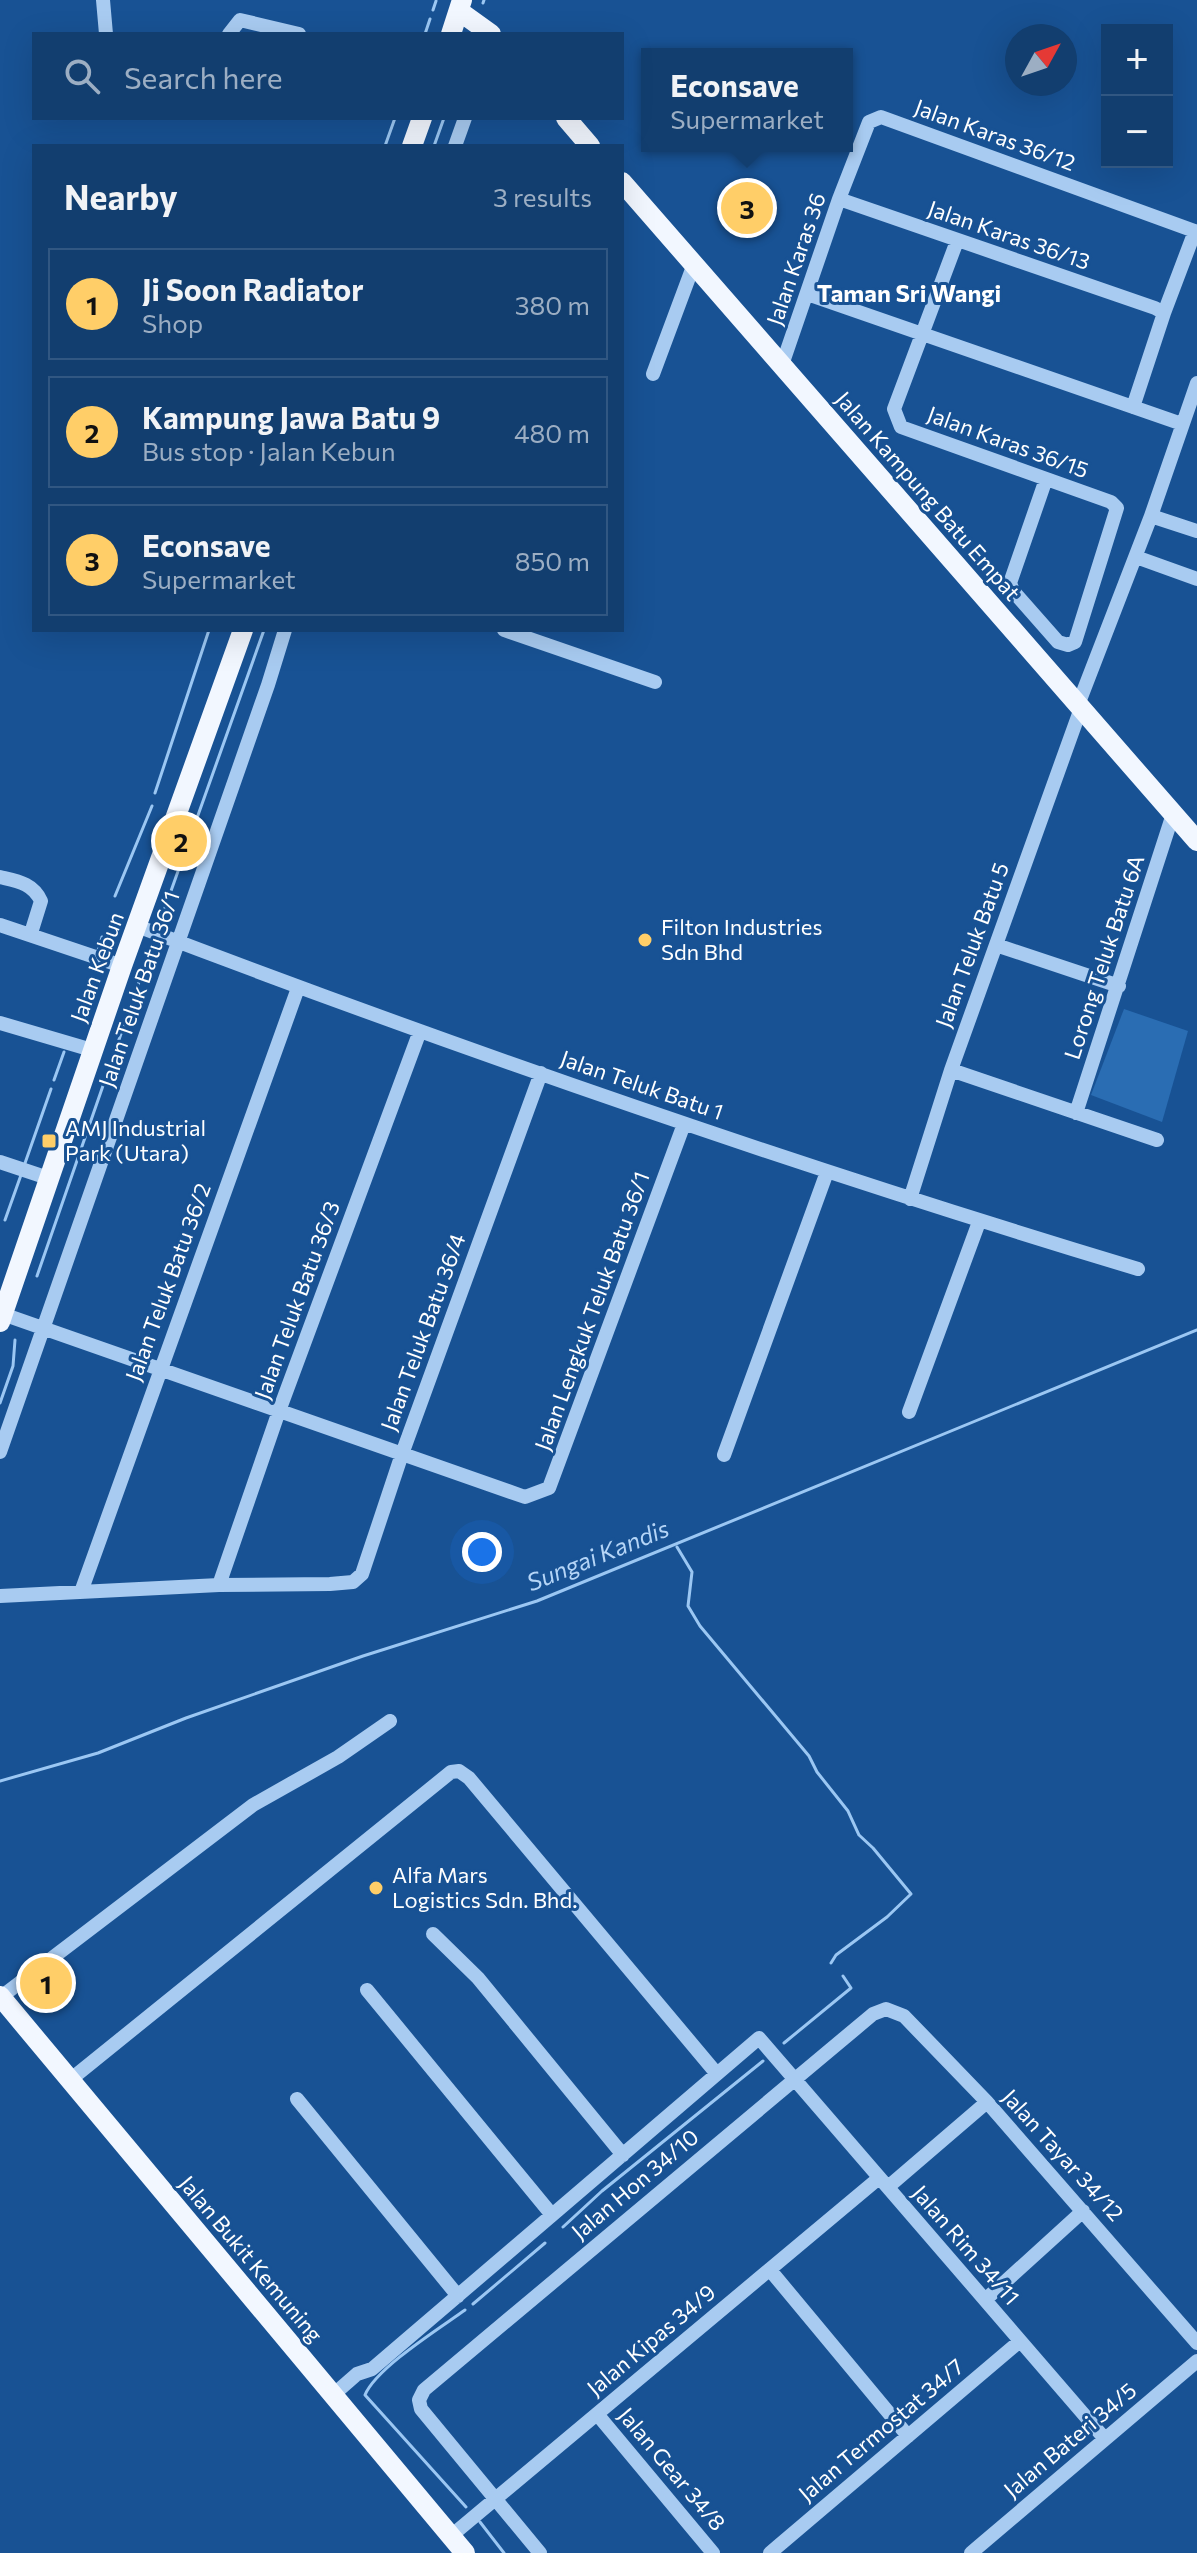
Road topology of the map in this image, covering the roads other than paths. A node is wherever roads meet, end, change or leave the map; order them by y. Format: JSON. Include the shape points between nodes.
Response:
{"nodes":[{"id":1,"x":103,"y":0,"type":"edge"},
{"id":2,"x":460,"y":5,"type":"edge"},
{"id":3,"x":106,"y":32,"type":"edge"},
{"id":4,"x":231,"y":32,"type":"edge"},
{"id":5,"x":291,"y":32,"type":"edge"},
{"id":6,"x":452,"y":32,"type":"edge"},
{"id":7,"x":489,"y":32,"type":"edge"},
{"id":8,"x":421,"y":120,"type":"edge"},
{"id":9,"x":464,"y":120,"type":"edge"},
{"id":10,"x":568,"y":120,"type":"edge"},
{"id":11,"x":869,"y":122,"type":"joint"},
{"id":12,"x":413,"y":144,"type":"edge"},
{"id":13,"x":456,"y":144,"type":"edge"},
{"id":14,"x":588,"y":144,"type":"edge"},
{"id":15,"x":624,"y":184,"type":"edge"},
{"id":16,"x":839,"y":199,"type":"junction"},
{"id":17,"x":1196,"y":232,"type":"edge"},
{"id":18,"x":957,"y":241,"type":"junction"},
{"id":19,"x":694,"y":264,"type":"junction"},
{"id":20,"x":807,"y":294,"type":"junction"},
{"id":21,"x":1164,"y":313,"type":"junction"},
{"id":22,"x":922,"y":334,"type":"junction"},
{"id":23,"x":782,"y":365,"type":"junction"},
{"id":24,"x":653,"y":374,"type":"dead end"},
{"id":25,"x":1197,"y":383,"type":"edge"},
{"id":26,"x":1133,"y":407,"type":"junction"},
{"id":27,"x":1182,"y":424,"type":"junction"},
{"id":28,"x":1046,"y":479,"type":"junction"},
{"id":29,"x":1151,"y":516,"type":"junction"},
{"id":30,"x":1197,"y":531,"type":"edge"},
{"id":31,"x":1136,"y":557,"type":"junction"},
{"id":32,"x":1197,"y":579,"type":"edge"},
{"id":33,"x":242,"y":632,"type":"edge"},
{"id":34,"x":284,"y":632,"type":"edge"},
{"id":35,"x":510,"y":632,"type":"edge"},
{"id":36,"x":655,"y":682,"type":"dead end"},
{"id":37,"x":1079,"y":706,"type":"junction"},
{"id":38,"x":1173,"y":814,"type":"junction"},
{"id":39,"x":1197,"y":841,"type":"edge"},
{"id":40,"x":0,"y":877,"type":"edge"},
{"id":41,"x":0,"y":925,"type":"edge"},
{"id":42,"x":137,"y":926,"type":"junction"},
{"id":43,"x":31,"y":933,"type":"junction"},
{"id":44,"x":178,"y":942,"type":"junction"},
{"id":45,"x":996,"y":945,"type":"junction"},
{"id":46,"x":122,"y":966,"type":"junction"},
{"id":47,"x":1119,"y":986,"type":"junction"},
{"id":48,"x":298,"y":988,"type":"junction"},
{"id":49,"x":0,"y":1023,"type":"edge"},
{"id":50,"x":420,"y":1031,"type":"junction"},
{"id":51,"x":92,"y":1050,"type":"junction"},
{"id":52,"x":951,"y":1070,"type":"junction"},
{"id":53,"x":541,"y":1073,"type":"junction"},
{"id":54,"x":1076,"y":1113,"type":"junction"},
{"id":55,"x":684,"y":1124,"type":"junction"},
{"id":56,"x":1157,"y":1140,"type":"dead end"},
{"id":57,"x":0,"y":1162,"type":"edge"},
{"id":58,"x":827,"y":1172,"type":"junction"},
{"id":59,"x":48,"y":1178,"type":"junction"},
{"id":60,"x":910,"y":1199,"type":"junction"},
{"id":61,"x":979,"y":1222,"type":"junction"},
{"id":62,"x":1138,"y":1269,"type":"dead end"},
{"id":63,"x":6,"y":1282,"type":"edge"},
{"id":64,"x":1,"y":1316,"type":"edge"},
{"id":65,"x":45,"y":1328,"type":"junction"},
{"id":66,"x":160,"y":1369,"type":"junction"},
{"id":67,"x":279,"y":1411,"type":"junction"},
{"id":68,"x":909,"y":1412,"type":"dead end"},
{"id":69,"x":0,"y":1452,"type":"edge"},
{"id":70,"x":402,"y":1454,"type":"junction"},
{"id":71,"x":724,"y":1455,"type":"dead end"},
{"id":72,"x":219,"y":1585,"type":"junction"},
{"id":73,"x":81,"y":1592,"type":"junction"},
{"id":74,"x":0,"y":1596,"type":"edge"},
{"id":75,"x":390,"y":1721,"type":"dead end"},
{"id":76,"x":433,"y":1934,"type":"dead end"},
{"id":77,"x":367,"y":1990,"type":"dead end"},
{"id":78,"x":0,"y":1997,"type":"edge"},
{"id":79,"x":886,"y":2009,"type":"joint"},
{"id":80,"x":717,"y":2074,"type":"junction"},
{"id":81,"x":70,"y":2080,"type":"junction"},
{"id":82,"x":794,"y":2080,"type":"junction"},
{"id":83,"x":297,"y":2099,"type":"dead end"},
{"id":84,"x":987,"y":2102,"type":"junction"},
{"id":85,"x":623,"y":2155,"type":"junction"},
{"id":86,"x":884,"y":2183,"type":"junction"},
{"id":87,"x":1083,"y":2211,"type":"junction"},
{"id":88,"x":552,"y":2215,"type":"junction"},
{"id":89,"x":770,"y":2270,"type":"junction"},
{"id":90,"x":458,"y":2296,"type":"junction"},
{"id":91,"x":985,"y":2300,"type":"junction"},
{"id":92,"x":1020,"y":2341,"type":"junction"},
{"id":93,"x":1197,"y":2343,"type":"edge"},
{"id":94,"x":1197,"y":2361,"type":"edge"},
{"id":95,"x":333,"y":2395,"type":"junction"},
{"id":96,"x":597,"y":2414,"type":"junction"},
{"id":97,"x":908,"y":2436,"type":"junction"},
{"id":98,"x":1105,"y":2439,"type":"junction"},
{"id":99,"x":495,"y":2499,"type":"junction"},
{"id":100,"x":451,"y":2536,"type":"junction"},
{"id":101,"x":465,"y":2553,"type":"edge"},
{"id":102,"x":540,"y":2553,"type":"edge"},
{"id":103,"x":713,"y":2553,"type":"edge"},
{"id":104,"x":770,"y":2553,"type":"edge"},
{"id":105,"x":971,"y":2553,"type":"edge"}],
"edges":[{"from":1,"to":3,"type":"street"},
{"from":2,"to":6,"type":"main road"},
{"from":2,"to":7,"type":"main road"},
{"from":4,"to":5,"type":"street","via":[[240,20]]},
{"from":8,"to":12,"type":"main road"},
{"from":9,"to":13,"type":"street"},
{"from":10,"to":14,"type":"main road"},
{"from":11,"to":16,"type":"street","name":"Jalan Karas 36"},
{"from":11,"to":17,"type":"street","name":"Jalan Karas 36/12","via":[[881,117]]},
{"from":15,"to":19,"type":"main road","name":"Jalan Kampung Batu Empat"},
{"from":16,"to":18,"type":"street","name":"Jalan Karas 36/13"},
{"from":16,"to":20,"type":"street","name":"Jalan Karas 36"},
{"from":17,"to":21,"type":"street"},
{"from":18,"to":21,"type":"street","name":"Jalan Karas 36/13"},
{"from":18,"to":22,"type":"street"},
{"from":19,"to":23,"type":"main road","name":"Jalan Kampung Batu Empat"},
{"from":19,"to":24,"type":"street"},
{"from":20,"to":22,"type":"street"},
{"from":20,"to":23,"type":"street","name":"Jalan Karas 36"},
{"from":21,"to":26,"type":"street"},
{"from":22,"to":26,"type":"street"},
{"from":22,"to":28,"type":"street","name":"Jalan Karas 36/15","via":[[894,409],[901,427]]},
{"from":23,"to":37,"type":"main road","name":"Jalan Kampung Batu Empat"},
{"from":25,"to":27,"type":"street"},
{"from":26,"to":27,"type":"street"},
{"from":27,"to":29,"type":"street"},
{"from":28,"to":28,"type":"street","name":"Jalan Karas 36/15","via":[[1010,583],[1058,642],[1068,645],[1075,642],[1117,508]]},
{"from":29,"to":30,"type":"street"},
{"from":29,"to":31,"type":"street"},
{"from":31,"to":32,"type":"street"},
{"from":31,"to":37,"type":"street"},
{"from":33,"to":42,"type":"main road","name":"Jalan Kebun"},
{"from":34,"to":44,"type":"street","name":"Jalan Teluk Batu 36/1"},
{"from":35,"to":36,"type":"street"},
{"from":37,"to":38,"type":"main road","name":"Jalan Kampung Batu Empat"},
{"from":37,"to":45,"type":"street","name":"Jalan Teluk Batu 5"},
{"from":38,"to":39,"type":"main road","name":"Jalan Kampung Batu Empat"},
{"from":38,"to":47,"type":"street","name":"Lorong Teluk Batu 6A"},
{"from":40,"to":43,"type":"street","via":[[36,891],[41,901]]},
{"from":41,"to":43,"type":"street"},
{"from":42,"to":44,"type":"street","name":"Jalan Teluk Batu 1"},
{"from":42,"to":46,"type":"main road","name":"Jalan Kebun"},
{"from":43,"to":46,"type":"street"},
{"from":44,"to":48,"type":"street","name":"Jalan Teluk Batu 1"},
{"from":44,"to":65,"type":"street","name":"Jalan Teluk Batu 36/1"},
{"from":45,"to":47,"type":"street"},
{"from":45,"to":52,"type":"street","name":"Jalan Teluk Batu 5"},
{"from":46,"to":51,"type":"main road","name":"Jalan Kebun"},
{"from":47,"to":54,"type":"street","name":"Lorong Teluk Batu 6A"},
{"from":48,"to":50,"type":"street","name":"Jalan Teluk Batu 1"},
{"from":48,"to":66,"type":"street","name":"Jalan Teluk Batu 36/2"},
{"from":49,"to":51,"type":"street"},
{"from":50,"to":53,"type":"street","name":"Jalan Teluk Batu 1"},
{"from":50,"to":67,"type":"street","name":"Jalan Teluk Batu 36/3"},
{"from":51,"to":59,"type":"main road","name":"Jalan Kebun"},
{"from":52,"to":54,"type":"street"},
{"from":52,"to":60,"type":"street","name":"Jalan Teluk Batu 5"},
{"from":53,"to":55,"type":"street","name":"Jalan Teluk Batu 1"},
{"from":53,"to":70,"type":"street","name":"Jalan Teluk Batu 36/4"},
{"from":54,"to":56,"type":"street"},
{"from":55,"to":58,"type":"street","name":"Jalan Teluk Batu 1"},
{"from":55,"to":70,"type":"street","name":"Jalan Lengkuk Teluk Batu 36/1","via":[[549,1488],[525,1497]]},
{"from":57,"to":59,"type":"street"},
{"from":58,"to":60,"type":"street","name":"Jalan Teluk Batu 1"},
{"from":58,"to":71,"type":"street"},
{"from":59,"to":63,"type":"main road","name":"Jalan Kebun"},
{"from":60,"to":61,"type":"street","name":"Jalan Teluk Batu 1"},
{"from":61,"to":62,"type":"street","name":"Jalan Teluk Batu 1"},
{"from":61,"to":68,"type":"street"},
{"from":63,"to":64,"type":"main road","name":"Jalan Kebun"},
{"from":64,"to":65,"type":"street"},
{"from":65,"to":66,"type":"street"},
{"from":65,"to":69,"type":"street","name":"Jalan Teluk Batu 36/1"},
{"from":66,"to":67,"type":"street"},
{"from":66,"to":73,"type":"street","name":"Jalan Teluk Batu 36/2"},
{"from":67,"to":70,"type":"street"},
{"from":67,"to":72,"type":"street","name":"Jalan Teluk Batu 36/3"},
{"from":70,"to":72,"type":"street","name":"Jalan Teluk Batu 36/4","via":[[362,1574],[353,1582]]},
{"from":72,"to":73,"type":"street"},
{"from":73,"to":74,"type":"street"},
{"from":75,"to":78,"type":"street","via":[[253,1805]]},
{"from":76,"to":85,"type":"street","via":[[478,1978]]},
{"from":77,"to":88,"type":"street"},
{"from":78,"to":81,"type":"main road","name":"Jalan Bukit Kemuning"},
{"from":79,"to":82,"type":"street","name":"Jalan Hon 34/10"},
{"from":79,"to":84,"type":"street","name":"Jalan Tayar 34/12","via":[[904,2016]]},
{"from":80,"to":81,"type":"street","via":[[459,1771],[451,1772]]},
{"from":80,"to":82,"type":"street","name":"Jalan Rim 34/11","via":[[759,2038]]},
{"from":80,"to":85,"type":"street"},
{"from":81,"to":95,"type":"main road","name":"Jalan Bukit Kemuning"},
{"from":82,"to":86,"type":"street","name":"Jalan Rim 34/11"},
{"from":82,"to":99,"type":"street","name":"Jalan Hon 34/10","via":[[424,2390],[421,2409]]},
{"from":83,"to":90,"type":"street"},
{"from":84,"to":86,"type":"street","name":"Jalan Kipas 34/9"},
{"from":84,"to":87,"type":"street","name":"Jalan Tayar 34/12"},
{"from":85,"to":88,"type":"street"},
{"from":86,"to":89,"type":"street","name":"Jalan Kipas 34/9"},
{"from":86,"to":91,"type":"street","name":"Jalan Rim 34/11"},
{"from":87,"to":91,"type":"street"},
{"from":87,"to":93,"type":"street","name":"Jalan Tayar 34/12"},
{"from":88,"to":90,"type":"street"},
{"from":89,"to":96,"type":"street","name":"Jalan Kipas 34/9"},
{"from":89,"to":97,"type":"street"},
{"from":90,"to":95,"type":"street"},
{"from":91,"to":92,"type":"street","name":"Jalan Rim 34/11"},
{"from":92,"to":97,"type":"street","name":"Jalan Termostat 34/7"},
{"from":92,"to":98,"type":"street","name":"Jalan Rim 34/11"},
{"from":94,"to":98,"type":"street","name":"Jalan Bateri 34/5"},
{"from":95,"to":100,"type":"main road","name":"Jalan Bukit Kemuning"},
{"from":96,"to":99,"type":"street","name":"Jalan Kipas 34/9"},
{"from":96,"to":103,"type":"street","name":"Jalan Gear 34/8"},
{"from":97,"to":104,"type":"street","name":"Jalan Termostat 34/7"},
{"from":98,"to":105,"type":"street","name":"Jalan Bateri 34/5"},
{"from":99,"to":100,"type":"street","name":"Jalan Kipas 34/9"},
{"from":99,"to":102,"type":"street"},
{"from":100,"to":101,"type":"main road","name":"Jalan Bukit Kemuning"}]}
